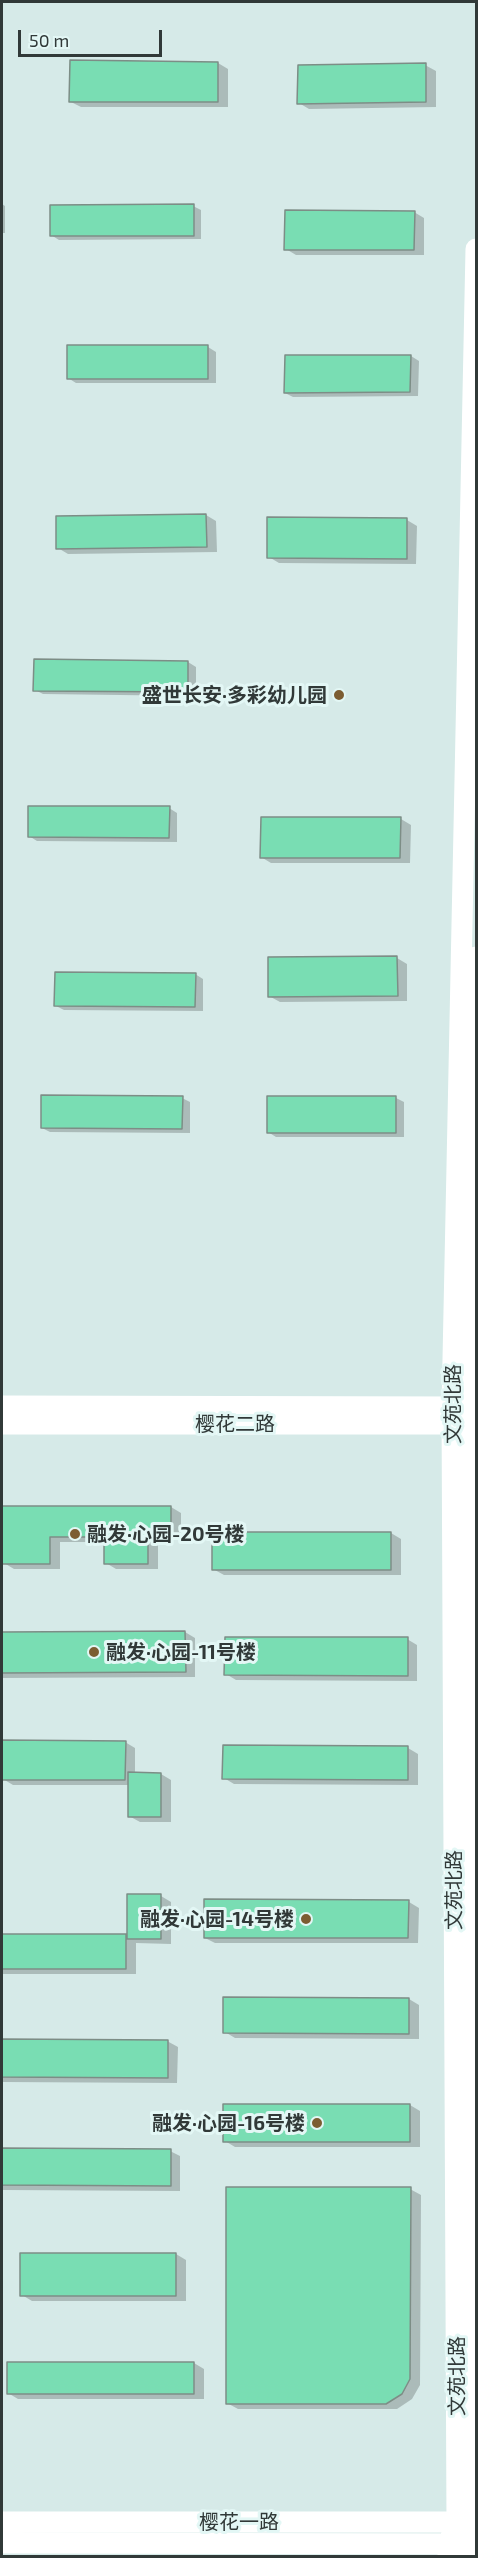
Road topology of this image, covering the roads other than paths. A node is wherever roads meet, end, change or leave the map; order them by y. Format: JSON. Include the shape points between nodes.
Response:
{"nodes":[{"id":1,"x":477,"y":249,"type":"edge"},
{"id":2,"x":477,"y":957,"type":"edge"},
{"id":3,"x":2,"y":1406,"type":"edge"},
{"id":4,"x":460,"y":1415,"type":"junction"},
{"id":5,"x":2,"y":1424,"type":"edge"},
{"id":6,"x":2,"y":2522,"type":"edge"},
{"id":7,"x":465,"y":2539,"type":"edge"},
{"id":8,"x":2,"y":2544,"type":"edge"}],
"edges":[{"from":1,"to":4,"type":"street","name":"文苑北路"},
{"from":2,"to":4,"type":"street","name":"文苑北路"},
{"from":3,"to":4,"type":"street","name":"樱花二路"},
{"from":4,"to":5,"type":"street","name":"樱花二路"},
{"from":4,"to":7,"type":"street","name":"文苑北路"},
{"from":6,"to":7,"type":"street","name":"樱花一路"},
{"from":7,"to":8,"type":"street","name":"樱花一路"}]}
